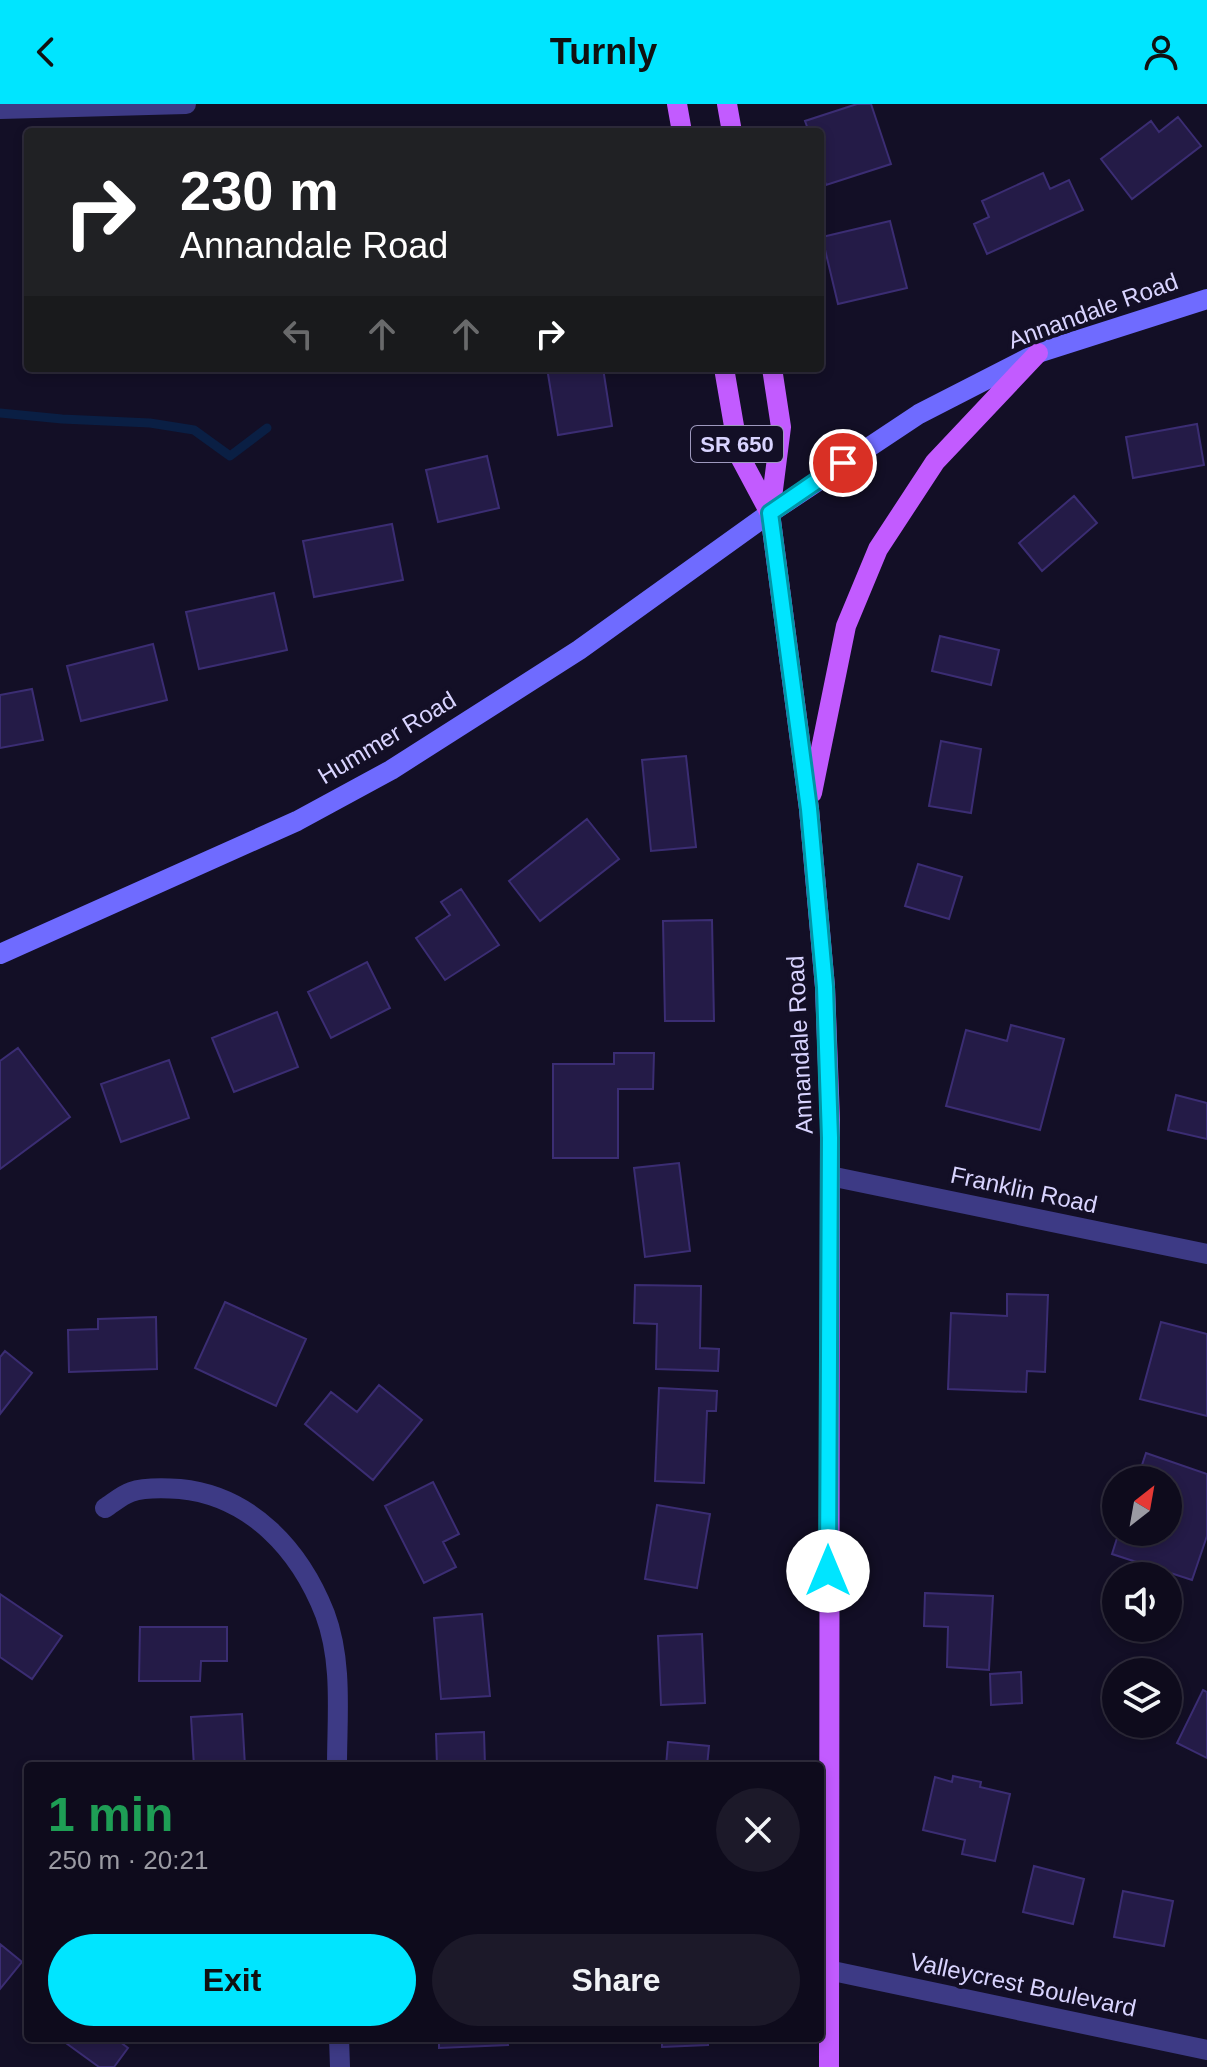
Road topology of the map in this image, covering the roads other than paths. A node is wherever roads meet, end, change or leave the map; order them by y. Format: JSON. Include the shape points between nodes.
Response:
{"nodes":[{"id":1,"x":186,"y":104,"type":"edge"},
{"id":2,"x":677,"y":104,"type":"edge"},
{"id":3,"x":727,"y":104,"type":"edge"},
{"id":4,"x":0,"y":109,"type":"edge"},
{"id":5,"x":681,"y":128,"type":"edge"},
{"id":6,"x":731,"y":128,"type":"edge"},
{"id":7,"x":1207,"y":299,"type":"edge"},
{"id":8,"x":1038,"y":353,"type":"junction"},
{"id":9,"x":725,"y":372,"type":"edge"},
{"id":10,"x":773,"y":372,"type":"edge"},
{"id":11,"x":770,"y":513,"type":"junction"},
{"id":12,"x":809,"y":809,"type":"junction"},
{"id":13,"x":0,"y":954,"type":"edge"},
{"id":14,"x":830,"y":1176,"type":"junction"},
{"id":15,"x":1207,"y":1254,"type":"edge"},
{"id":16,"x":105,"y":1508,"type":"dead end"},
{"id":17,"x":337,"y":1762,"type":"edge"},
{"id":18,"x":828,"y":1970,"type":"junction"},
{"id":19,"x":339,"y":2042,"type":"edge"},
{"id":20,"x":1207,"y":2050,"type":"edge"},
{"id":21,"x":340,"y":2067,"type":"edge"},
{"id":22,"x":829,"y":2067,"type":"edge"}],
"edges":[{"from":1,"to":4,"type":"street"},
{"from":2,"to":5,"type":"main road"},
{"from":3,"to":6,"type":"main road"},
{"from":7,"to":8,"type":"main road","name":"Annandale Road"},
{"from":8,"to":11,"type":"main road","name":"Annandale Road","via":[[919,414]]},
{"from":8,"to":12,"type":"main road","via":[[935,462],[878,549],[846,626]]},
{"from":9,"to":11,"type":"main road","number":"SR 650","via":[[739,455]]},
{"from":10,"to":11,"type":"main road","number":"SR 650","via":[[781,427]]},
{"from":11,"to":12,"type":"main road","name":"Annandale Road","number":"SR 650"},
{"from":11,"to":13,"type":"main road","name":"Hummer Road","via":[[579,650],[391,770],[297,821]]},
{"from":12,"to":14,"type":"main road","name":"Annandale Road","number":"SR 650","via":[[825,987]]},
{"from":14,"to":15,"type":"street","name":"Franklin Road"},
{"from":14,"to":18,"type":"main road","name":"Annandale Road","number":"SR 650"},
{"from":16,"to":17,"type":"street","via":[[132,1492],[198,1491],[233,1503],[261,1521],[293,1554],[325,1615],[333,1648]]},
{"from":18,"to":20,"type":"street","name":"Valleycrest Boulevard"},
{"from":18,"to":22,"type":"main road","name":"Annandale Road","number":"SR 650"},
{"from":19,"to":21,"type":"street"}]}
